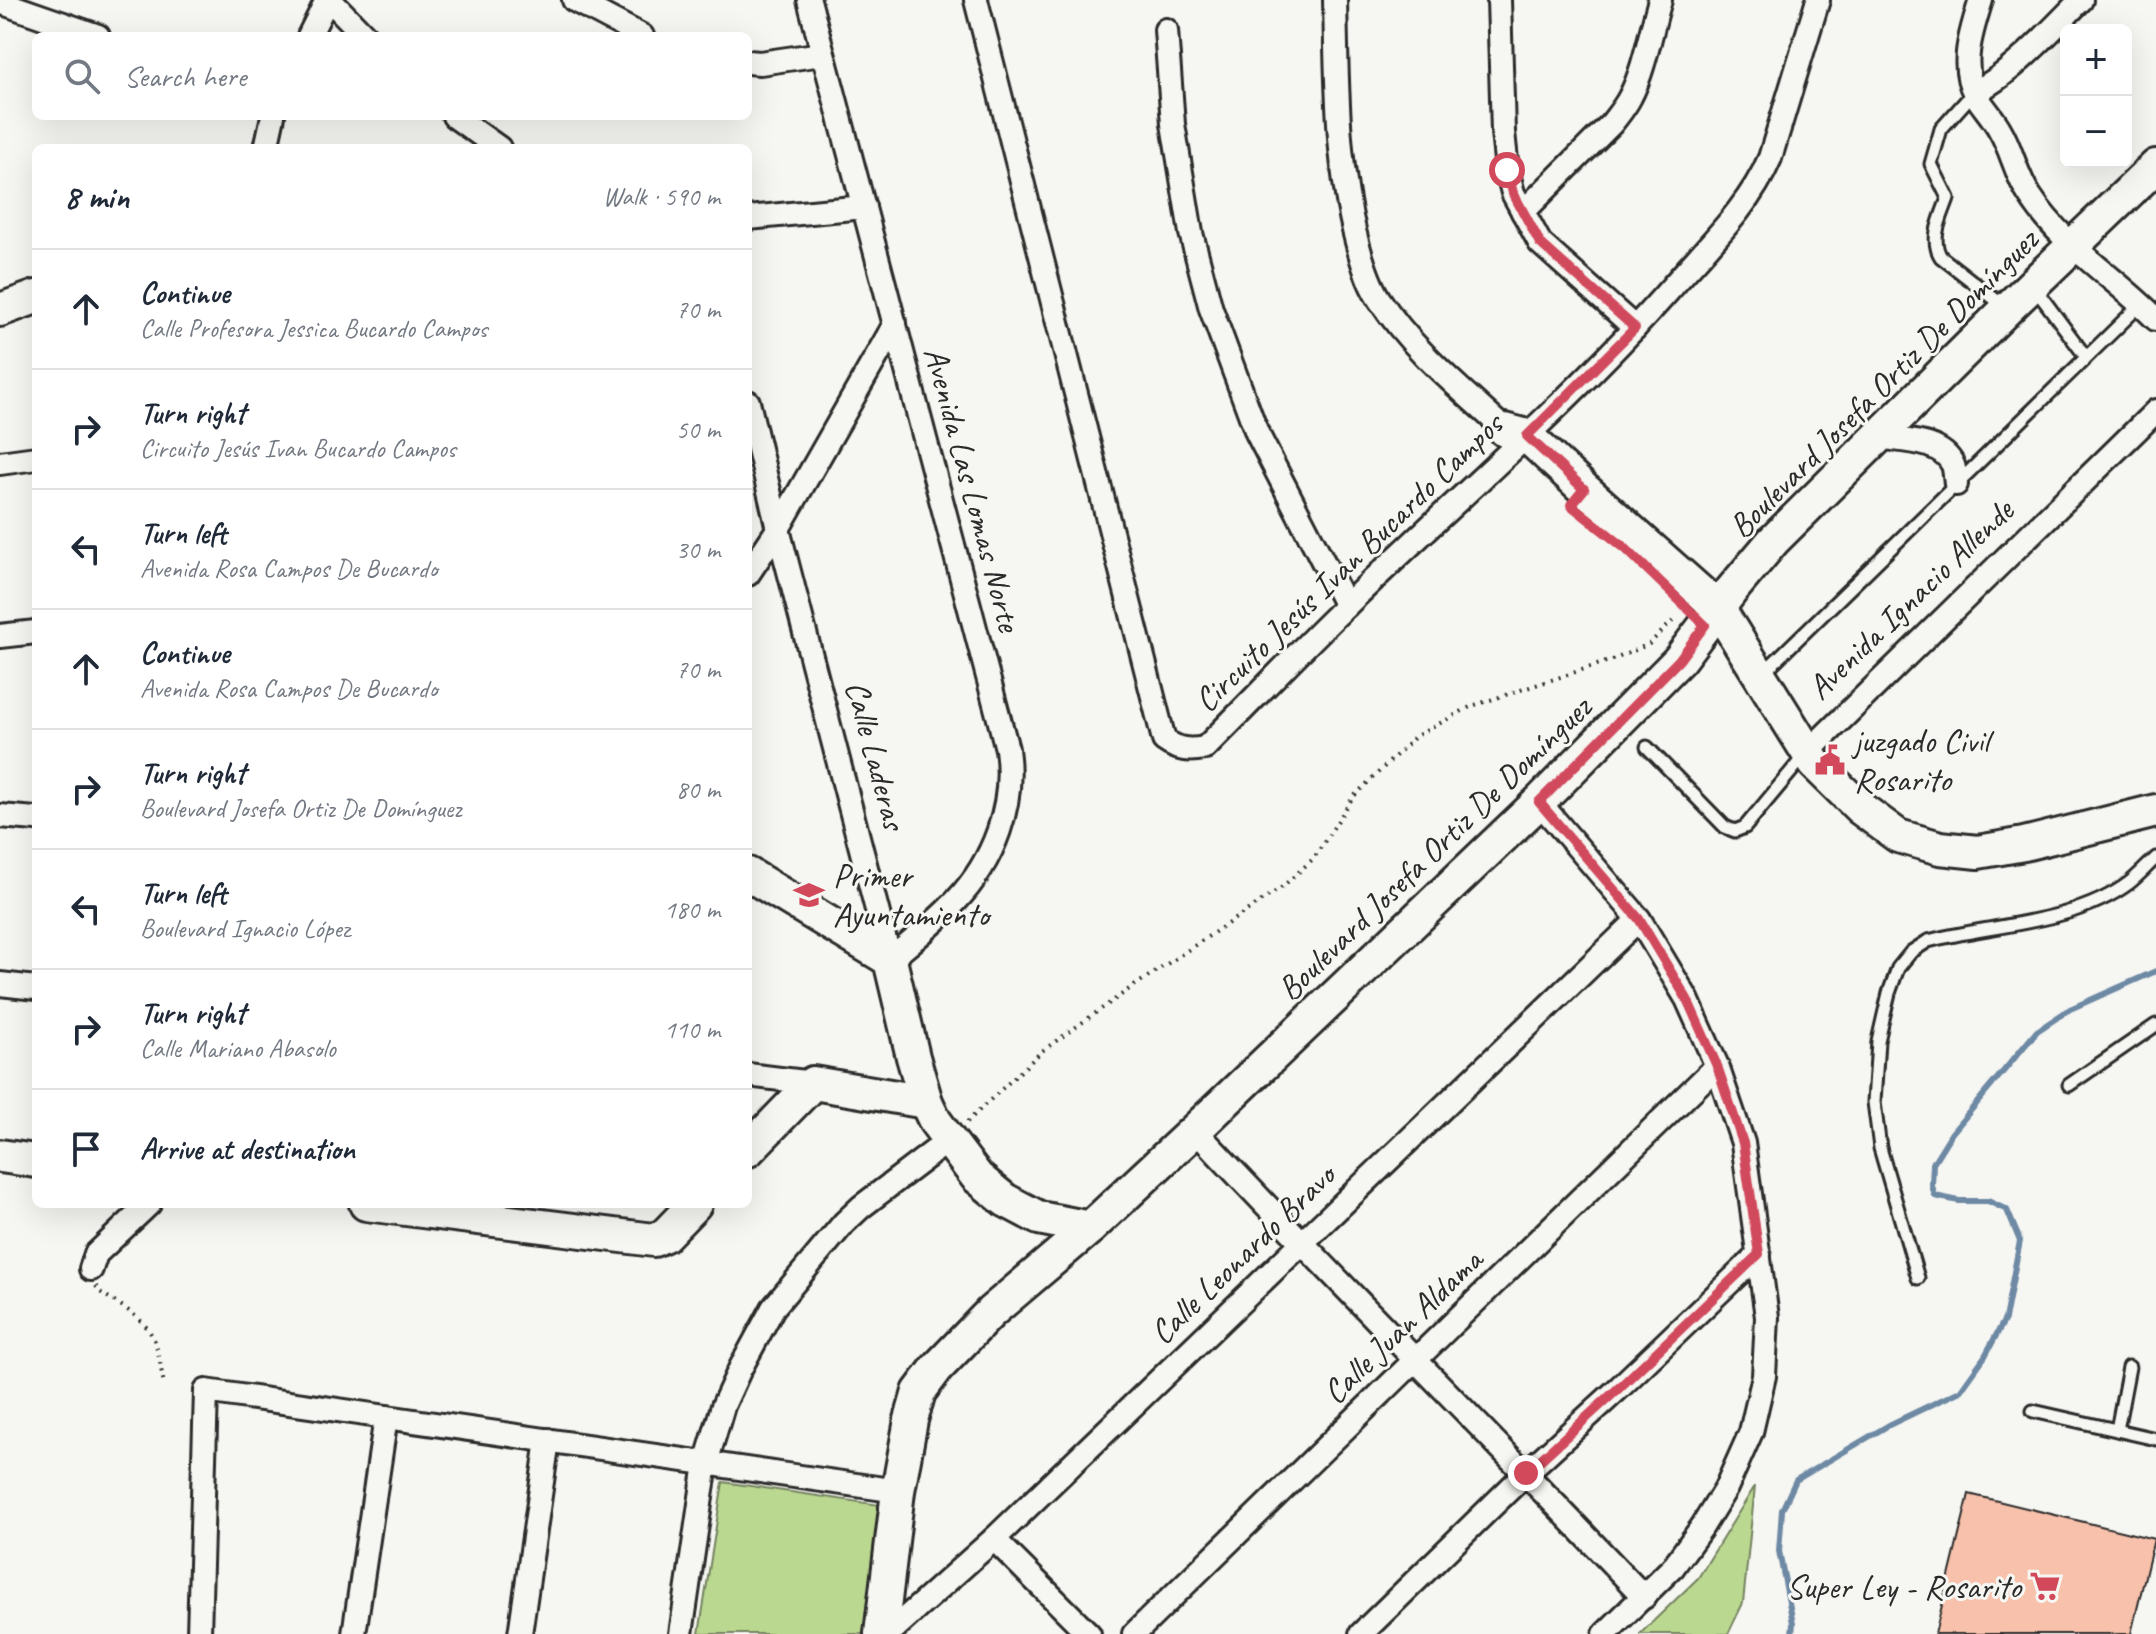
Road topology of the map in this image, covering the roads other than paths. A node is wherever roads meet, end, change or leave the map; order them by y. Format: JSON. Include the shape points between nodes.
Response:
{"nodes":[{"id":1,"x":328,"y":0,"type":"edge"},
{"id":2,"x":574,"y":0,"type":"edge"},
{"id":3,"x":809,"y":0,"type":"edge"},
{"id":4,"x":1335,"y":0,"type":"edge"},
{"id":5,"x":1499,"y":0,"type":"edge"},
{"id":6,"x":1660,"y":0,"type":"edge"},
{"id":7,"x":1818,"y":0,"type":"edge"},
{"id":8,"x":1981,"y":0,"type":"edge"},
{"id":9,"x":2081,"y":0,"type":"edge"},
{"id":10,"x":0,"y":2,"type":"edge"},
{"id":11,"x":979,"y":2,"type":"edge"},
{"id":12,"x":1166,"y":30,"type":"dead end"},
{"id":13,"x":86,"y":32,"type":"edge"},
{"id":14,"x":311,"y":32,"type":"edge"},
{"id":15,"x":361,"y":32,"type":"edge"},
{"id":16,"x":634,"y":32,"type":"edge"},
{"id":17,"x":822,"y":54,"type":"junction"},
{"id":18,"x":752,"y":62,"type":"edge"},
{"id":19,"x":1974,"y":92,"type":"junction"},
{"id":20,"x":272,"y":120,"type":"edge"},
{"id":21,"x":460,"y":120,"type":"edge"},
{"id":22,"x":267,"y":144,"type":"edge"},
{"id":23,"x":493,"y":144,"type":"edge"},
{"id":24,"x":2156,"y":166,"type":"edge"},
{"id":25,"x":864,"y":207,"type":"junction"},
{"id":26,"x":1523,"y":212,"type":"junction"},
{"id":27,"x":752,"y":218,"type":"edge"},
{"id":28,"x":2073,"y":247,"type":"junction"},
{"id":29,"x":2033,"y":286,"type":"junction"},
{"id":30,"x":32,"y":298,"type":"edge"},
{"id":31,"x":2007,"y":309,"type":"junction"},
{"id":32,"x":0,"y":310,"type":"edge"},
{"id":33,"x":2148,"y":312,"type":"edge"},
{"id":34,"x":895,"y":324,"type":"junction"},
{"id":35,"x":1635,"y":328,"type":"junction"},
{"id":36,"x":2086,"y":357,"type":"junction"},
{"id":37,"x":2156,"y":411,"type":"edge"},
{"id":38,"x":752,"y":419,"type":"edge"},
{"id":39,"x":1877,"y":437,"type":"junction"},
{"id":40,"x":1515,"y":439,"type":"junction"},
{"id":41,"x":32,"y":459,"type":"edge"},
{"id":42,"x":0,"y":463,"type":"edge"},
{"id":43,"x":1956,"y":484,"type":"junction"},
{"id":44,"x":778,"y":529,"type":"junction"},
{"id":45,"x":752,"y":568,"type":"edge"},
{"id":46,"x":1346,"y":606,"type":"junction"},
{"id":47,"x":1703,"y":614,"type":"junction"},
{"id":48,"x":32,"y":632,"type":"edge"},
{"id":49,"x":0,"y":636,"type":"edge"},
{"id":50,"x":1761,"y":674,"type":"junction"},
{"id":51,"x":1647,"y":747,"type":"dead end"},
{"id":52,"x":1808,"y":752,"type":"junction"},
{"id":53,"x":1539,"y":802,"type":"junction"},
{"id":54,"x":2156,"y":811,"type":"edge"},
{"id":55,"x":0,"y":816,"type":"edge"},
{"id":56,"x":32,"y":819,"type":"edge"},
{"id":57,"x":2156,"y":858,"type":"edge"},
{"id":58,"x":752,"y":876,"type":"edge"},
{"id":59,"x":1639,"y":919,"type":"junction"},
{"id":60,"x":890,"y":960,"type":"junction"},
{"id":61,"x":0,"y":984,"type":"edge"},
{"id":62,"x":32,"y":988,"type":"edge"},
{"id":63,"x":2156,"y":1025,"type":"edge"},
{"id":64,"x":1717,"y":1066,"type":"junction"},
{"id":65,"x":752,"y":1075,"type":"edge"},
{"id":66,"x":813,"y":1083,"type":"junction"},
{"id":67,"x":2069,"y":1085,"type":"dead end"},
{"id":68,"x":926,"y":1102,"type":"junction"},
{"id":69,"x":1195,"y":1130,"type":"junction"},
{"id":70,"x":949,"y":1140,"type":"junction"},
{"id":71,"x":752,"y":1146,"type":"edge"},
{"id":72,"x":0,"y":1156,"type":"edge"},
{"id":73,"x":32,"y":1160,"type":"edge"},
{"id":74,"x":145,"y":1208,"type":"edge"},
{"id":75,"x":398,"y":1208,"type":"edge"},
{"id":76,"x":691,"y":1208,"type":"edge"},
{"id":77,"x":1090,"y":1228,"type":"junction"},
{"id":78,"x":1301,"y":1243,"type":"junction"},
{"id":79,"x":1759,"y":1254,"type":"junction"},
{"id":80,"x":91,"y":1269,"type":"road end"},
{"id":81,"x":1918,"y":1278,"type":"dead end"},
{"id":82,"x":1413,"y":1360,"type":"junction"},
{"id":83,"x":2129,"y":1367,"type":"dead end"},
{"id":84,"x":2033,"y":1411,"type":"dead end"},
{"id":85,"x":386,"y":1417,"type":"junction"},
{"id":86,"x":2117,"y":1430,"type":"junction"},
{"id":87,"x":2156,"y":1439,"type":"edge"},
{"id":88,"x":548,"y":1440,"type":"junction"},
{"id":89,"x":706,"y":1463,"type":"junction"},
{"id":90,"x":1526,"y":1473,"type":"junction"},
{"id":91,"x":898,"y":1491,"type":"junction"},
{"id":92,"x":994,"y":1539,"type":"junction"},
{"id":93,"x":1644,"y":1597,"type":"junction"},
{"id":94,"x":199,"y":1634,"type":"edge"},
{"id":95,"x":354,"y":1634,"type":"edge"},
{"id":96,"x":520,"y":1634,"type":"edge"},
{"id":97,"x":681,"y":1634,"type":"edge"},
{"id":98,"x":881,"y":1634,"type":"edge"},
{"id":99,"x":888,"y":1634,"type":"edge"},
{"id":100,"x":1089,"y":1634,"type":"edge"},
{"id":101,"x":1134,"y":1634,"type":"edge"},
{"id":102,"x":1361,"y":1634,"type":"edge"},
{"id":103,"x":1605,"y":1634,"type":"edge"}],
"edges":[{"from":1,"to":14,"type":"street"},
{"from":1,"to":15,"type":"street"},
{"from":2,"to":16,"type":"street"},
{"from":3,"to":17,"type":"street","name":"Avenida Las Lomas Norte"},
{"from":4,"to":40,"type":"street","via":[[1341,150],[1361,260],[1378,297],[1421,351]]},
{"from":5,"to":26,"type":"street","via":[[1507,170]]},
{"from":6,"to":26,"type":"street","via":[[1638,78],[1622,110]]},
{"from":7,"to":35,"type":"street","name":"Circuito Jesús Ivan Bucardo Campos","via":[[1761,179]]},
{"from":8,"to":19,"type":"street","via":[[1968,54]]},
{"from":9,"to":19,"type":"street","via":[[1993,82]]},
{"from":10,"to":13,"type":"street"},
{"from":11,"to":46,"type":"street","name":"Circuito Jesús Ivan Bucardo Campos","via":[[1164,740],[1177,749],[1205,748]]},
{"from":12,"to":46,"type":"street","via":[[1173,124],[1191,233],[1211,309],[1257,433]]},
{"from":17,"to":18,"type":"street"},
{"from":17,"to":25,"type":"street","name":"Avenida Las Lomas Norte"},
{"from":19,"to":28,"type":"street","via":[[2001,132],[2029,195]]},
{"from":19,"to":31,"type":"lane","via":[[1941,129],[1934,152],[1931,164],[1948,198],[1934,242],[1941,257]]},
{"from":20,"to":22,"type":"street"},
{"from":21,"to":23,"type":"street"},
{"from":24,"to":28,"type":"main road","name":"Boulevard Josefa Ortiz De Domínguez"},
{"from":25,"to":27,"type":"street"},
{"from":25,"to":34,"type":"street","name":"Avenida Las Lomas Norte"},
{"from":26,"to":35,"type":"street","via":[[1540,243]]},
{"from":28,"to":29,"type":"main road","name":"Boulevard Josefa Ortiz De Domínguez"},
{"from":28,"to":33,"type":"street"},
{"from":29,"to":31,"type":"main road","name":"Boulevard Josefa Ortiz De Domínguez"},
{"from":29,"to":36,"type":"lane"},
{"from":30,"to":32,"type":"main road"},
{"from":31,"to":39,"type":"main road","name":"Boulevard Josefa Ortiz De Domínguez"},
{"from":33,"to":36,"type":"lane"},
{"from":34,"to":44,"type":"street"},
{"from":34,"to":60,"type":"street","name":"Avenida Las Lomas Norte","via":[[1010,771],[999,831],[972,881]]},
{"from":35,"to":40,"type":"street","name":"Circuito Jesús Ivan Bucardo Campos"},
{"from":36,"to":43,"type":"lane"},
{"from":37,"to":52,"type":"street","name":"Avenida Ignacio Allende"},
{"from":38,"to":44,"type":"street","name":"Calle Laderas"},
{"from":39,"to":43,"type":"street","via":[[1925,443],[1943,452],[1954,466]]},
{"from":39,"to":47,"type":"main road","name":"Boulevard Josefa Ortiz De Domínguez"},
{"from":40,"to":46,"type":"street","name":"Circuito Jesús Ivan Bucardo Campos"},
{"from":40,"to":47,"type":"main road","via":[[1625,548]]},
{"from":41,"to":42,"type":"street"},
{"from":43,"to":50,"type":"lane"},
{"from":44,"to":45,"type":"street"},
{"from":44,"to":60,"type":"street","name":"Calle Laderas"},
{"from":47,"to":50,"type":"main road","name":"Avenida Ignacio Allende","via":[[1740,645]]},
{"from":47,"to":53,"type":"main road","name":"Boulevard Josefa Ortiz De Domínguez","via":[[1679,660]]},
{"from":48,"to":49,"type":"street"},
{"from":50,"to":52,"type":"main road","name":"Avenida Ignacio Allende"},
{"from":51,"to":52,"type":"lane","via":[[1725,827],[1735,831],[1745,827]]},
{"from":52,"to":54,"type":"main road","via":[[1860,808],[1898,836],[1940,848],[1978,852]]},
{"from":53,"to":59,"type":"street"},
{"from":53,"to":69,"type":"main road","name":"Boulevard Josefa Ortiz De Domínguez"},
{"from":55,"to":56,"type":"street"},
{"from":57,"to":81,"type":"lane","via":[[2104,898],[2067,913],[1928,941],[1898,968],[1878,1041],[1874,1102],[1880,1148]]},
{"from":58,"to":60,"type":"main road"},
{"from":59,"to":64,"type":"street","via":[[1687,999]]},
{"from":59,"to":78,"type":"street","name":"Calle Leonardo Bravo"},
{"from":60,"to":68,"type":"main road","name":"Calle Laderas"},
{"from":61,"to":62,"type":"street"},
{"from":63,"to":67,"type":"lane"},
{"from":64,"to":79,"type":"street","via":[[1743,1143]]},
{"from":64,"to":82,"type":"street","name":"Calle Juan Aldama"},
{"from":65,"to":66,"type":"street"},
{"from":66,"to":68,"type":"main road"},
{"from":66,"to":71,"type":"main road"},
{"from":68,"to":70,"type":"main road","name":"Calle Laderas"},
{"from":69,"to":77,"type":"main road","name":"Boulevard Josefa Ortiz De Domínguez"},
{"from":69,"to":78,"type":"street"},
{"from":70,"to":77,"type":"main road","name":"Calle Laderas","via":[[977,1177],[1005,1200],[1039,1218]]},
{"from":70,"to":89,"type":"street","via":[[844,1223],[773,1308],[723,1406]]},
{"from":72,"to":73,"type":"main road"},
{"from":74,"to":80,"type":"street","via":[[96,1254]]},
{"from":75,"to":76,"type":"main road","via":[[654,1240]]},
{"from":77,"to":91,"type":"main road","name":"Boulevard Josefa Ortiz De Domínguez","via":[[991,1312],[919,1392]]},
{"from":78,"to":82,"type":"street"},
{"from":78,"to":92,"type":"street","name":"Calle Leonardo Bravo"},
{"from":79,"to":90,"type":"street"},
{"from":79,"to":93,"type":"street","via":[[1767,1332],[1751,1432],[1702,1527]]},
{"from":82,"to":90,"type":"street"},
{"from":82,"to":101,"type":"street","name":"Calle Juan Aldama"},
{"from":83,"to":86,"type":"lane"},
{"from":84,"to":86,"type":"lane"},
{"from":85,"to":88,"type":"street"},
{"from":85,"to":94,"type":"street","via":[[206,1391]]},
{"from":85,"to":95,"type":"street"},
{"from":86,"to":87,"type":"lane"},
{"from":88,"to":89,"type":"street"},
{"from":88,"to":96,"type":"street"},
{"from":89,"to":91,"type":"street"},
{"from":89,"to":97,"type":"street"},
{"from":90,"to":93,"type":"street"},
{"from":90,"to":102,"type":"street"},
{"from":91,"to":98,"type":"main road","name":"Boulevard Josefa Ortiz De Domínguez"},
{"from":92,"to":99,"type":"street","name":"Calle Leonardo Bravo"},
{"from":92,"to":100,"type":"street"},
{"from":93,"to":103,"type":"street"}]}
